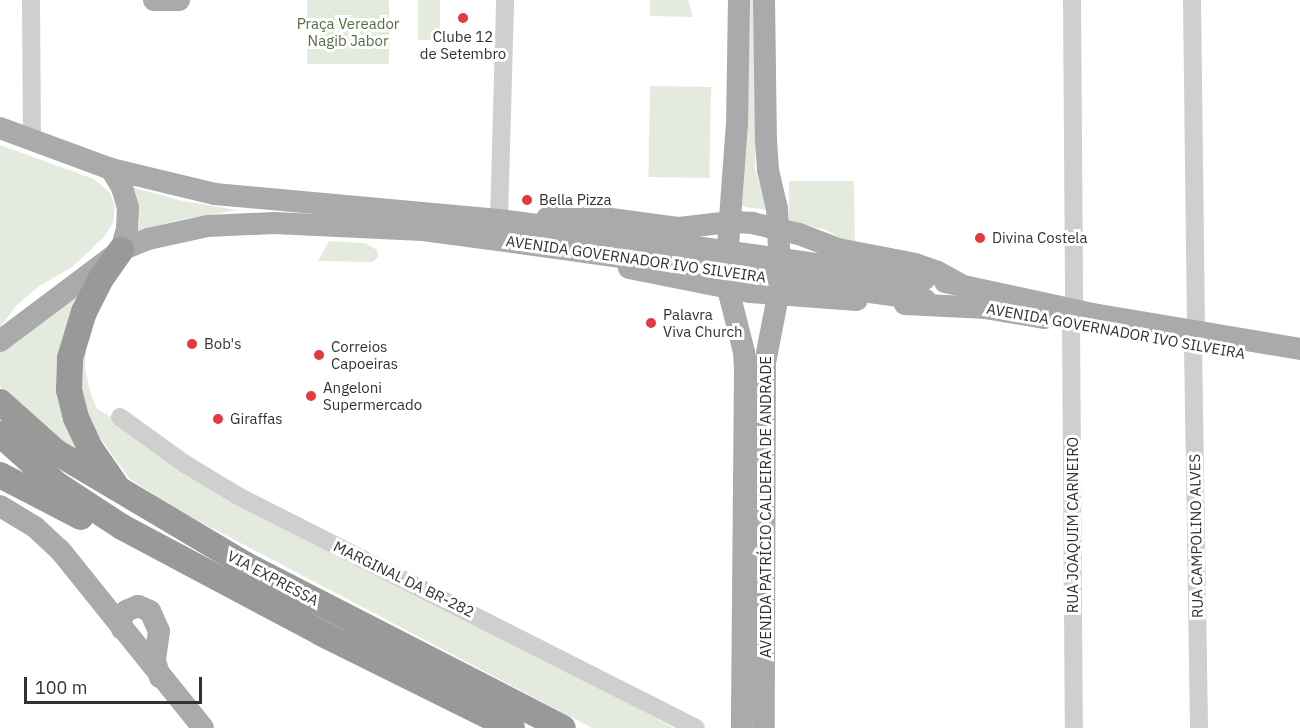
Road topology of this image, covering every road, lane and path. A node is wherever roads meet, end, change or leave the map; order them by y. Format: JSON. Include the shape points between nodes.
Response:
{"nodes":[{"id":1,"x":31,"y":0,"type":"edge"},
{"id":2,"x":153,"y":0,"type":"edge"},
{"id":3,"x":179,"y":0,"type":"edge"},
{"id":4,"x":505,"y":0,"type":"edge"},
{"id":5,"x":739,"y":0,"type":"edge"},
{"id":6,"x":764,"y":0,"type":"edge"},
{"id":7,"x":1072,"y":0,"type":"edge"},
{"id":8,"x":1192,"y":0,"type":"edge"},
{"id":9,"x":0,"y":128,"type":"edge"},
{"id":10,"x":32,"y":140,"type":"junction"},
{"id":11,"x":111,"y":169,"type":"junction"},
{"id":12,"x":729,"y":222,"type":"junction"},
{"id":13,"x":504,"y":227,"type":"junction"},
{"id":14,"x":780,"y":229,"type":"junction"},
{"id":15,"x":121,"y":250,"type":"junction"},
{"id":16,"x":960,"y":284,"type":"junction"},
{"id":17,"x":728,"y":289,"type":"junction"},
{"id":18,"x":925,"y":289,"type":"junction"},
{"id":19,"x":778,"y":296,"type":"junction"},
{"id":20,"x":987,"y":308,"type":"junction"},
{"id":21,"x":1073,"y":316,"type":"junction"},
{"id":22,"x":1194,"y":339,"type":"junction"},
{"id":23,"x":0,"y":341,"type":"edge"},
{"id":24,"x":1300,"y":350,"type":"edge"},
{"id":25,"x":1300,"y":363,"type":"edge"},
{"id":26,"x":0,"y":402,"type":"edge"},
{"id":27,"x":120,"y":417,"type":"dead end"},
{"id":28,"x":0,"y":434,"type":"edge"},
{"id":29,"x":0,"y":475,"type":"edge"},
{"id":30,"x":126,"y":495,"type":"junction"},
{"id":31,"x":0,"y":506,"type":"edge"},
{"id":32,"x":205,"y":570,"type":"junction"},
{"id":33,"x":122,"y":629,"type":"junction"},
{"id":34,"x":160,"y":678,"type":"junction"},
{"id":35,"x":203,"y":728,"type":"edge"},
{"id":36,"x":512,"y":728,"type":"edge"},
{"id":37,"x":563,"y":728,"type":"edge"},
{"id":38,"x":696,"y":728,"type":"edge"},
{"id":39,"x":742,"y":728,"type":"edge"},
{"id":40,"x":764,"y":728,"type":"edge"},
{"id":41,"x":1074,"y":728,"type":"edge"},
{"id":42,"x":1199,"y":728,"type":"edge"}],
"edges":[{"from":1,"to":10,"type":"street"},
{"from":2,"to":3,"type":"main road"},
{"from":4,"to":13,"type":"street"},
{"from":5,"to":12,"type":"main road","name":"AVENIDA PATRÍCIO CALDEIRA DE ANDRADE","via":[[737,123]]},
{"from":6,"to":14,"type":"main road","name":"AVENIDA PATRÍCIO CALDEIRA DE ANDRADE","via":[[768,170]]},
{"from":7,"to":21,"type":"street","name":"RUA JOAQUIM CARNEIRO"},
{"from":8,"to":22,"type":"street","name":"RUA CAMPOLINO ALVES"},
{"from":9,"to":10,"type":"main road","name":"AVENIDA GOVERNADOR IVO SILVEIRA"},
{"from":10,"to":11,"type":"main road","name":"AVENIDA GOVERNADOR IVO SILVEIRA"},
{"from":11,"to":13,"type":"main road","name":"AVENIDA GOVERNADOR IVO SILVEIRA","via":[[214,194]]},
{"from":11,"to":15,"type":"main road","via":[[128,208]]},
{"from":12,"to":13,"type":"main road","via":[[679,228],[575,216]]},
{"from":12,"to":14,"type":"main road"},
{"from":12,"to":17,"type":"main road","name":"AVENIDA PATRÍCIO CALDEIRA DE ANDRADE"},
{"from":13,"to":15,"type":"main road","name":"AVENIDA GOVERNADOR IVO SILVEIRA","via":[[423,230],[274,223],[208,226],[148,239]]},
{"from":13,"to":17,"type":"main road","via":[[564,256]]},
{"from":13,"to":18,"type":"main road","name":"AVENIDA GOVERNADOR IVO SILVEIRA","bridge":true},
{"from":14,"to":16,"type":"main road","via":[[838,249],[915,264]]},
{"from":14,"to":19,"type":"main road","name":"AVENIDA PATRÍCIO CALDEIRA DE ANDRADE"},
{"from":15,"to":23,"type":"main road","name":"AVENIDA GOVERNADOR IVO SILVEIRA"},
{"from":15,"to":30,"type":"highway","via":[[84,312],[70,358],[69,390],[90,448]]},
{"from":16,"to":18,"type":"main road","name":"AVENIDA GOVERNADOR IVO SILVEIRA"},
{"from":16,"to":21,"type":"main road","name":"AVENIDA GOVERNADOR IVO SILVEIRA"},
{"from":17,"to":19,"type":"main road"},
{"from":17,"to":39,"type":"main road","name":"AVENIDA PATRÍCIO CALDEIRA DE ANDRADE","via":[[745,369]]},
{"from":18,"to":20,"type":"main road","name":"AVENIDA GOVERNADOR IVO SILVEIRA"},
{"from":19,"to":20,"type":"main road"},
{"from":19,"to":40,"type":"main road","name":"AVENIDA PATRÍCIO CALDEIRA DE ANDRADE","via":[[765,363]]},
{"from":20,"to":21,"type":"main road","name":"AVENIDA GOVERNADOR IVO SILVEIRA"},
{"from":21,"to":22,"type":"main road","name":"AVENIDA GOVERNADOR IVO SILVEIRA"},
{"from":21,"to":41,"type":"street","name":"RUA JOAQUIM CARNEIRO"},
{"from":22,"to":24,"type":"main road","name":"AVENIDA GOVERNADOR IVO SILVEIRA"},
{"from":22,"to":25,"type":"main road","name":"AVENIDA GOVERNADOR IVO SILVEIRA"},
{"from":22,"to":42,"type":"street","name":"RUA CAMPOLINO ALVES"},
{"from":26,"to":30,"type":"highway","name":"VIA EXPRESSA","via":[[56,452]]},
{"from":27,"to":38,"type":"street","name":"MARGINAL DA BR-282","via":[[238,496]]},
{"from":28,"to":32,"type":"highway","name":"VIA EXPRESSA","via":[[55,483],[122,527]]},
{"from":29,"to":32,"type":"highway","via":[[139,545]]},
{"from":30,"to":37,"type":"highway","name":"VIA EXPRESSA","via":[[246,565]]},
{"from":31,"to":33,"type":"main road","via":[[35,527],[60,550]]},
{"from":32,"to":36,"type":"highway","name":"VIA EXPRESSA"},
{"from":33,"to":34,"type":"main road"},
{"from":33,"to":34,"type":"main road","via":[[121,619],[126,611],[138,606],[150,611],[159,631],[155,661]]},
{"from":34,"to":35,"type":"main road"}]}
